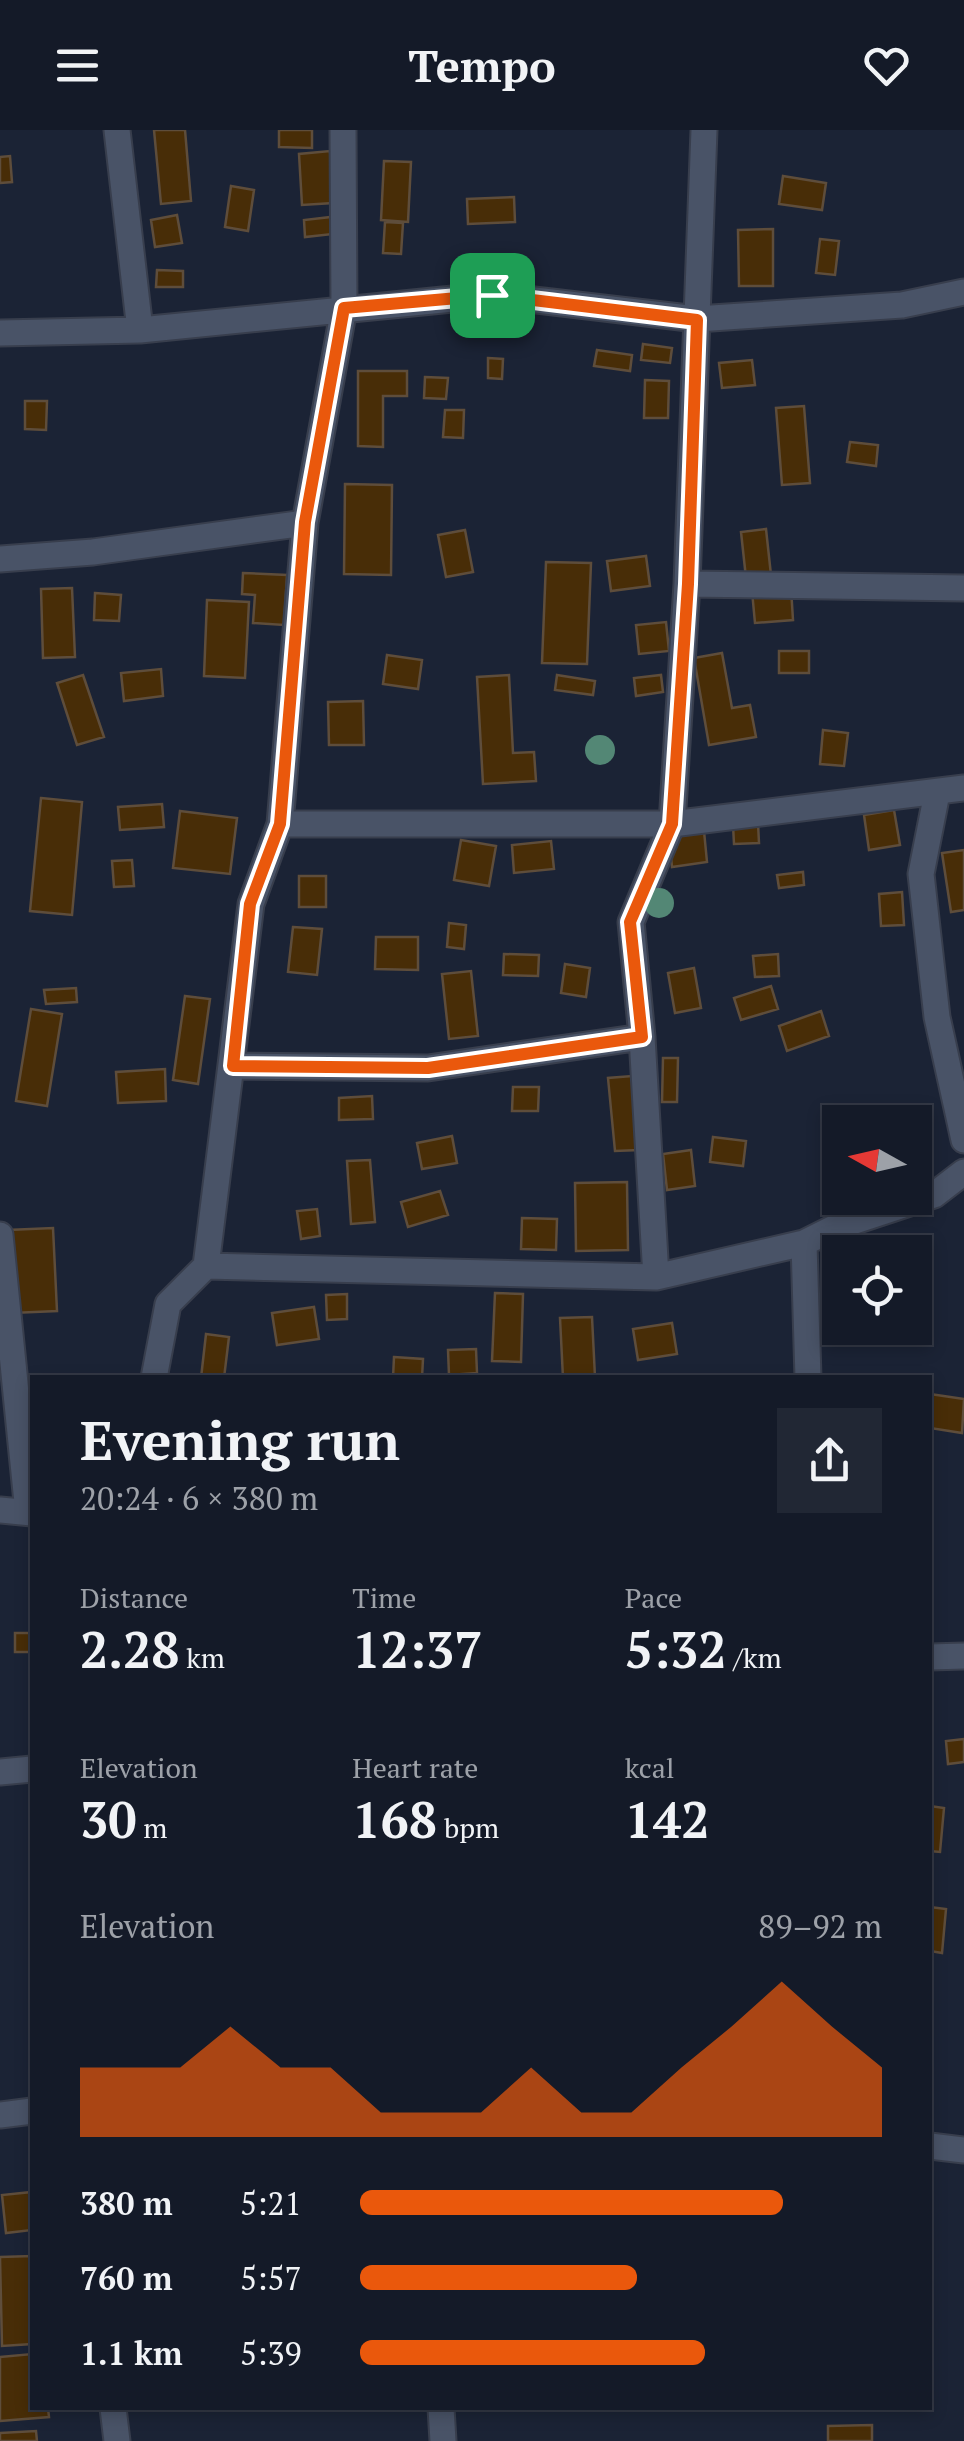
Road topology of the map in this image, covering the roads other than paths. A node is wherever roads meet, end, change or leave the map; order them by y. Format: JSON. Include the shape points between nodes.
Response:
{"nodes":[{"id":1,"x":118,"y":130,"type":"edge"},
{"id":2,"x":342,"y":130,"type":"edge"},
{"id":3,"x":704,"y":130,"type":"edge"},
{"id":4,"x":964,"y":292,"type":"edge"},
{"id":5,"x":344,"y":308,"type":"junction"},
{"id":6,"x":697,"y":320,"type":"junction"},
{"id":7,"x":140,"y":330,"type":"junction"},
{"id":8,"x":0,"y":333,"type":"edge"},
{"id":9,"x":305,"y":522,"type":"junction"},
{"id":10,"x":0,"y":559,"type":"edge"},
{"id":11,"x":688,"y":584,"type":"junction"},
{"id":12,"x":964,"y":588,"type":"edge"},
{"id":13,"x":964,"y":788,"type":"edge"},
{"id":14,"x":937,"y":793,"type":"junction"},
{"id":15,"x":280,"y":824,"type":"junction"},
{"id":16,"x":672,"y":824,"type":"junction"},
{"id":17,"x":642,"y":1037,"type":"junction"},
{"id":18,"x":233,"y":1066,"type":"junction"},
{"id":19,"x":964,"y":1140,"type":"edge"},
{"id":20,"x":964,"y":1172,"type":"edge"},
{"id":21,"x":0,"y":1235,"type":"edge"},
{"id":22,"x":804,"y":1243,"type":"junction"},
{"id":23,"x":206,"y":1266,"type":"junction"},
{"id":24,"x":656,"y":1277,"type":"junction"},
{"id":25,"x":155,"y":1375,"type":"edge"},
{"id":26,"x":808,"y":1375,"type":"edge"},
{"id":27,"x":0,"y":1510,"type":"edge"},
{"id":28,"x":30,"y":1513,"type":"edge"},
{"id":29,"x":964,"y":1656,"type":"edge"},
{"id":30,"x":932,"y":1658,"type":"edge"},
{"id":31,"x":30,"y":1769,"type":"edge"},
{"id":32,"x":0,"y":1772,"type":"edge"},
{"id":33,"x":30,"y":2111,"type":"edge"},
{"id":34,"x":0,"y":2115,"type":"edge"},
{"id":35,"x":932,"y":2146,"type":"edge"},
{"id":36,"x":964,"y":2150,"type":"edge"},
{"id":37,"x":113,"y":2410,"type":"edge"},
{"id":38,"x":440,"y":2410,"type":"edge"},
{"id":39,"x":117,"y":2441,"type":"edge"},
{"id":40,"x":444,"y":2441,"type":"edge"}],
"edges":[{"from":1,"to":7,"type":"street"},
{"from":2,"to":5,"type":"street"},
{"from":3,"to":6,"type":"street"},
{"from":4,"to":6,"type":"street","via":[[902,305]]},
{"from":5,"to":6,"type":"street","via":[[492,295]]},
{"from":5,"to":7,"type":"street"},
{"from":5,"to":9,"type":"street"},
{"from":6,"to":11,"type":"street"},
{"from":7,"to":8,"type":"street"},
{"from":9,"to":10,"type":"street"},
{"from":9,"to":15,"type":"street"},
{"from":11,"to":12,"type":"street"},
{"from":11,"to":16,"type":"street"},
{"from":13,"to":14,"type":"street"},
{"from":14,"to":16,"type":"street"},
{"from":14,"to":19,"type":"street","via":[[921,874],[937,1017]]},
{"from":15,"to":16,"type":"street"},
{"from":15,"to":18,"type":"street","via":[[250,904]]},
{"from":16,"to":17,"type":"street","via":[[630,922]]},
{"from":17,"to":18,"type":"street","via":[[428,1068]]},
{"from":17,"to":24,"type":"street"},
{"from":18,"to":23,"type":"street"},
{"from":20,"to":22,"type":"street","via":[[934,1195]]},
{"from":21,"to":28,"type":"street"},
{"from":22,"to":24,"type":"street"},
{"from":22,"to":26,"type":"street"},
{"from":23,"to":24,"type":"street"},
{"from":23,"to":25,"type":"street","via":[[168,1304]]},
{"from":27,"to":28,"type":"street"},
{"from":29,"to":30,"type":"street"},
{"from":31,"to":32,"type":"street"},
{"from":33,"to":34,"type":"street"},
{"from":35,"to":36,"type":"street"},
{"from":37,"to":39,"type":"street"},
{"from":38,"to":40,"type":"street"}]}
